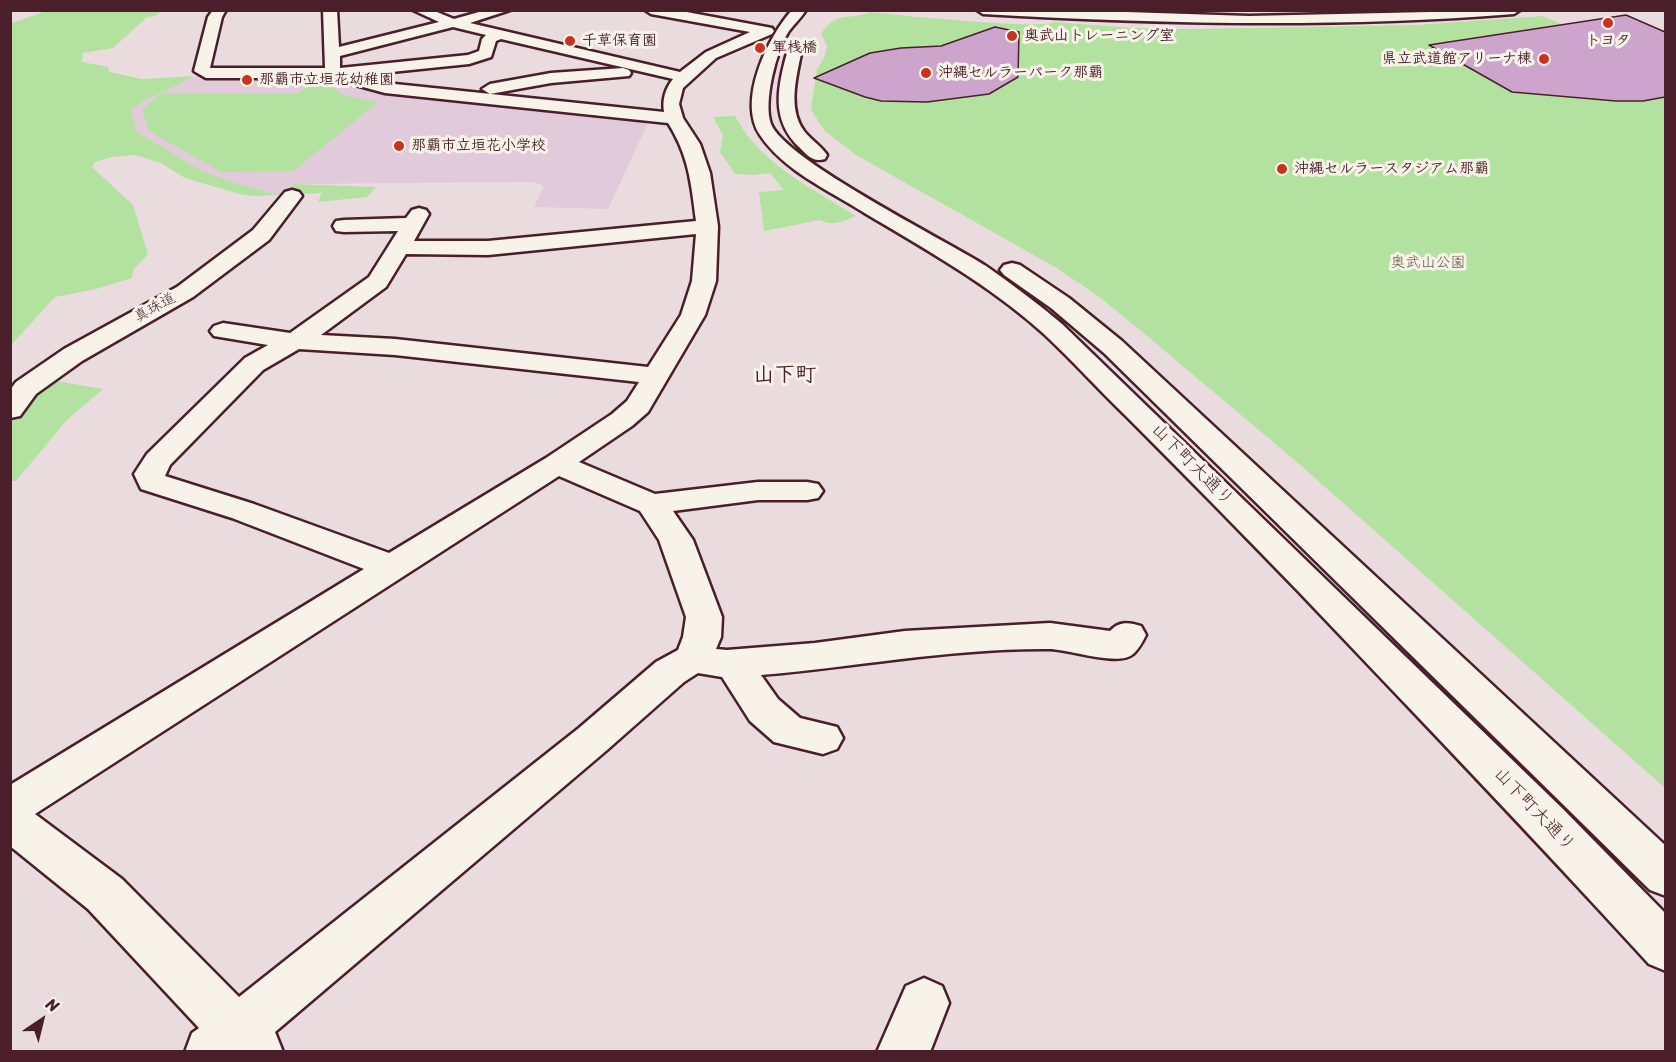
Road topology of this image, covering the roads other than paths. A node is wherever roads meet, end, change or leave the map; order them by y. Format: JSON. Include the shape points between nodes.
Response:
{"nodes":[{"id":1,"x":220,"y":10,"type":"edge"},
{"id":2,"x":330,"y":10,"type":"edge"},
{"id":3,"x":418,"y":10,"type":"edge"},
{"id":4,"x":504,"y":10,"type":"edge"},
{"id":5,"x":651,"y":10,"type":"edge"},
{"id":6,"x":819,"y":10,"type":"edge"},
{"id":7,"x":983,"y":10,"type":"edge"},
{"id":8,"x":1085,"y":10,"type":"edge"},
{"id":9,"x":1407,"y":10,"type":"edge"},
{"id":10,"x":1514,"y":10,"type":"edge"},
{"id":11,"x":1391,"y":11,"type":"edge"},
{"id":12,"x":453,"y":23,"type":"junction"},
{"id":13,"x":782,"y":24,"type":"edge"},
{"id":14,"x":500,"y":34,"type":"junction"},
{"id":15,"x":334,"y":53,"type":"junction"},
{"id":16,"x":648,"y":69,"type":"junction"},
{"id":17,"x":333,"y":73,"type":"junction"},
{"id":18,"x":683,"y":77,"type":"junction"},
{"id":19,"x":468,"y":97,"type":"junction"},
{"id":20,"x":674,"y":118,"type":"junction"},
{"id":21,"x":292,"y":196,"type":"dead end"},
{"id":22,"x":344,"y":226,"type":"dead end"},
{"id":23,"x":707,"y":226,"type":"junction"},
{"id":24,"x":398,"y":247,"type":"junction"},
{"id":25,"x":223,"y":331,"type":"dead end"},
{"id":26,"x":293,"y":341,"type":"junction"},
{"id":27,"x":657,"y":376,"type":"junction"},
{"id":28,"x":10,"y":410,"type":"edge"},
{"id":29,"x":557,"y":464,"type":"junction"},
{"id":30,"x":807,"y":491,"type":"dead end"},
{"id":31,"x":652,"y":504,"type":"junction"},
{"id":32,"x":392,"y":567,"type":"junction"},
{"id":33,"x":1128,"y":635,"type":"dead end"},
{"id":34,"x":713,"y":661,"type":"junction"},
{"id":35,"x":823,"y":738,"type":"dead end"},
{"id":36,"x":10,"y":807,"type":"edge"},
{"id":37,"x":10,"y":820,"type":"edge"},
{"id":38,"x":1665,"y":876,"type":"edge"},
{"id":39,"x":1665,"y":948,"type":"edge"},
{"id":40,"x":924,"y":1004,"type":"dead end"},
{"id":41,"x":235,"y":1044,"type":"edge"},
{"id":42,"x":903,"y":1052,"type":"edge"}],
"edges":[{"from":1,"to":17,"type":"main road","via":[[202,71]]},
{"from":2,"to":15,"type":"main road"},
{"from":3,"to":12,"type":"main road"},
{"from":4,"to":12,"type":"main road"},
{"from":5,"to":13,"type":"main road"},
{"from":6,"to":38,"type":"main road","name":"山下町大通り","via":[[798,35],[787,85],[787,117],[802,142],[843,172],[1018,274],[1086,324]]},
{"from":7,"to":10,"type":"main road","via":[[1122,18],[1284,20]]},
{"from":8,"to":11,"type":"main road","via":[[1213,14]]},
{"from":9,"to":11,"type":"main road"},
{"from":12,"to":14,"type":"main road"},
{"from":12,"to":15,"type":"main road"},
{"from":13,"to":18,"type":"main road","via":[[711,55]]},
{"from":13,"to":39,"type":"main road","name":"山下町大通り","via":[[760,106],[762,124],[775,142],[817,175],[984,276],[1053,329],[1547,822]]},
{"from":14,"to":16,"type":"main road"},
{"from":14,"to":17,"type":"main road","via":[[489,39],[486,54],[479,57]]},
{"from":15,"to":17,"type":"main road"},
{"from":16,"to":18,"type":"main road"},
{"from":16,"to":19,"type":"main road","via":[[528,81]]},
{"from":17,"to":19,"type":"main road","via":[[385,88]]},
{"from":18,"to":20,"type":"main road","via":[[675,87],[671,104]]},
{"from":19,"to":20,"type":"main road"},
{"from":20,"to":23,"type":"main road","via":[[691,144],[700,173]]},
{"from":21,"to":28,"type":"main road","name":"真珠道","via":[[261,236],[185,292],[73,355],[26,388]]},
{"from":22,"to":24,"type":"main road","via":[[416,219]]},
{"from":23,"to":24,"type":"main road","via":[[488,248]]},
{"from":23,"to":27,"type":"main road","via":[[704,281],[693,315]]},
{"from":24,"to":26,"type":"main road","via":[[378,282]]},
{"from":25,"to":26,"type":"main road"},
{"from":26,"to":27,"type":"main road","via":[[395,347]]},
{"from":26,"to":32,"type":"main road","via":[[254,364],[158,460],[149,474],[152,482],[243,511]]},
{"from":27,"to":29,"type":"main road","via":[[638,406]]},
{"from":29,"to":31,"type":"main road"},
{"from":29,"to":32,"type":"main road"},
{"from":30,"to":31,"type":"main road","via":[[758,491]]},
{"from":31,"to":34,"type":"main road","via":[[676,540],[704,617],[702,637]]},
{"from":32,"to":36,"type":"main road"},
{"from":33,"to":34,"type":"main road","via":[[1119,646],[1050,636],[905,644],[815,657]]},
{"from":34,"to":35,"type":"main road","via":[[788,731]]},
{"from":34,"to":41,"type":"main road","via":[[670,672]]},
{"from":37,"to":41,"type":"main road","via":[[105,894]]},
{"from":40,"to":42,"type":"main road"}]}
